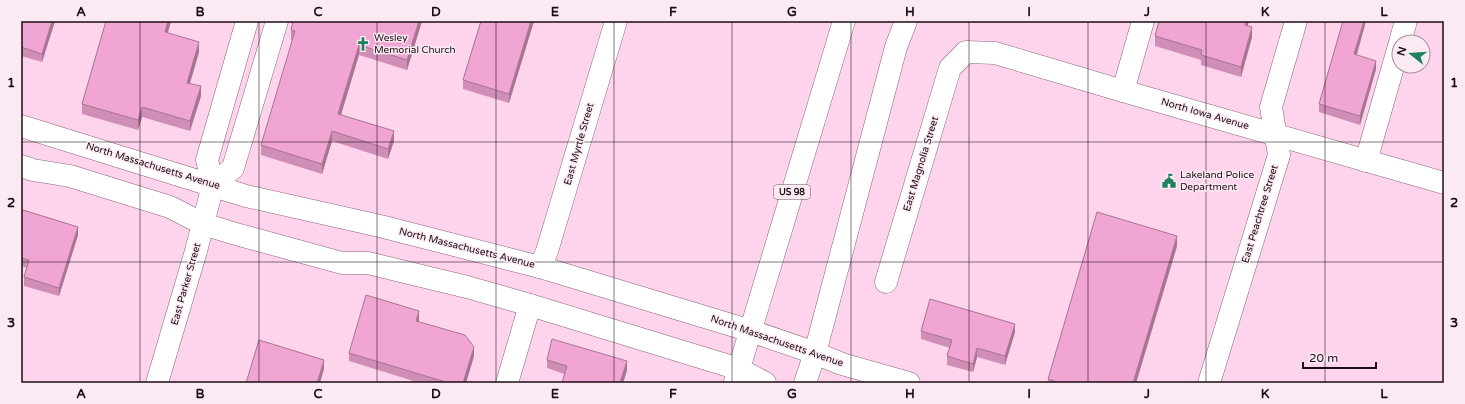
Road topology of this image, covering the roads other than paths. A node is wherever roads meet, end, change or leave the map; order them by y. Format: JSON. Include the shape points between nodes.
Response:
{"nodes":[{"id":1,"x":247,"y":21,"type":"edge"},
{"id":2,"x":277,"y":21,"type":"edge"},
{"id":3,"x":616,"y":21,"type":"edge"},
{"id":4,"x":844,"y":21,"type":"edge"},
{"id":5,"x":906,"y":21,"type":"edge"},
{"id":6,"x":1143,"y":21,"type":"edge"},
{"id":7,"x":1296,"y":21,"type":"edge"},
{"id":8,"x":1406,"y":21,"type":"edge"},
{"id":9,"x":1402,"y":34,"type":"edge"},
{"id":10,"x":966,"y":52,"type":"joint"},
{"id":11,"x":1391,"y":74,"type":"edge"},
{"id":12,"x":1123,"y":91,"type":"junction"},
{"id":13,"x":21,"y":126,"type":"edge"},
{"id":14,"x":1275,"y":134,"type":"junction"},
{"id":15,"x":1366,"y":161,"type":"junction"},
{"id":16,"x":21,"y":166,"type":"edge"},
{"id":17,"x":1444,"y":183,"type":"edge"},
{"id":18,"x":213,"y":185,"type":"junction"},
{"id":19,"x":203,"y":224,"type":"junction"},
{"id":20,"x":540,"y":267,"type":"junction"},
{"id":21,"x":886,"y":282,"type":"dead end"},
{"id":22,"x":530,"y":305,"type":"junction"},
{"id":23,"x":751,"y":331,"type":"junction"},
{"id":24,"x":815,"y":353,"type":"junction"},
{"id":25,"x":737,"y":376,"type":"edge"},
{"id":26,"x":157,"y":383,"type":"edge"},
{"id":27,"x":507,"y":383,"type":"edge"},
{"id":28,"x":765,"y":383,"type":"edge"},
{"id":29,"x":805,"y":383,"type":"edge"},
{"id":30,"x":909,"y":383,"type":"edge"},
{"id":31,"x":1209,"y":383,"type":"edge"}],
"edges":[{"from":1,"to":18,"type":"main road","name":"East Parker Street","via":[[207,160]]},
{"from":2,"to":18,"type":"main road","via":[[233,168]]},
{"from":3,"to":20,"type":"main road","name":"East Myrtle Street"},
{"from":4,"to":23,"type":"main road","number":"US 98"},
{"from":5,"to":24,"type":"main road","via":[[894,54]]},
{"from":6,"to":12,"type":"main road"},
{"from":7,"to":14,"type":"main road","name":"East Peachtree Street","via":[[1271,107]]},
{"from":8,"to":9,"type":"main road"},
{"from":10,"to":12,"type":"main road","name":"North Iowa Avenue","via":[[995,52]]},
{"from":10,"to":21,"type":"main road","name":"East Magnolia Street","via":[[950,68]]},
{"from":11,"to":15,"type":"main road"},
{"from":12,"to":14,"type":"main road","name":"North Iowa Avenue"},
{"from":13,"to":18,"type":"main road","name":"North Massachusetts Avenue"},
{"from":14,"to":15,"type":"main road","name":"North Iowa Avenue"},
{"from":14,"to":31,"type":"main road","name":"East Peachtree Street","via":[[1278,155]]},
{"from":15,"to":17,"type":"main road","name":"North Iowa Avenue"},
{"from":16,"to":19,"type":"main road","via":[[70,176],[170,207]]},
{"from":18,"to":19,"type":"main road","name":"East Parker Street"},
{"from":18,"to":20,"type":"main road","name":"North Massachusetts Avenue","via":[[246,196],[380,226]]},
{"from":19,"to":22,"type":"main road","via":[[342,263],[368,263]]},
{"from":19,"to":26,"type":"main road","name":"East Parker Street"},
{"from":20,"to":23,"type":"main road","name":"North Massachusetts Avenue"},
{"from":22,"to":25,"type":"main road"},
{"from":22,"to":27,"type":"main road"},
{"from":23,"to":24,"type":"main road","name":"North Massachusetts Avenue"},
{"from":23,"to":25,"type":"main road","number":"US 98"},
{"from":24,"to":29,"type":"main road"},
{"from":24,"to":30,"type":"main road","name":"North Massachusetts Avenue","via":[[842,364]]},
{"from":25,"to":28,"type":"main road"}]}
